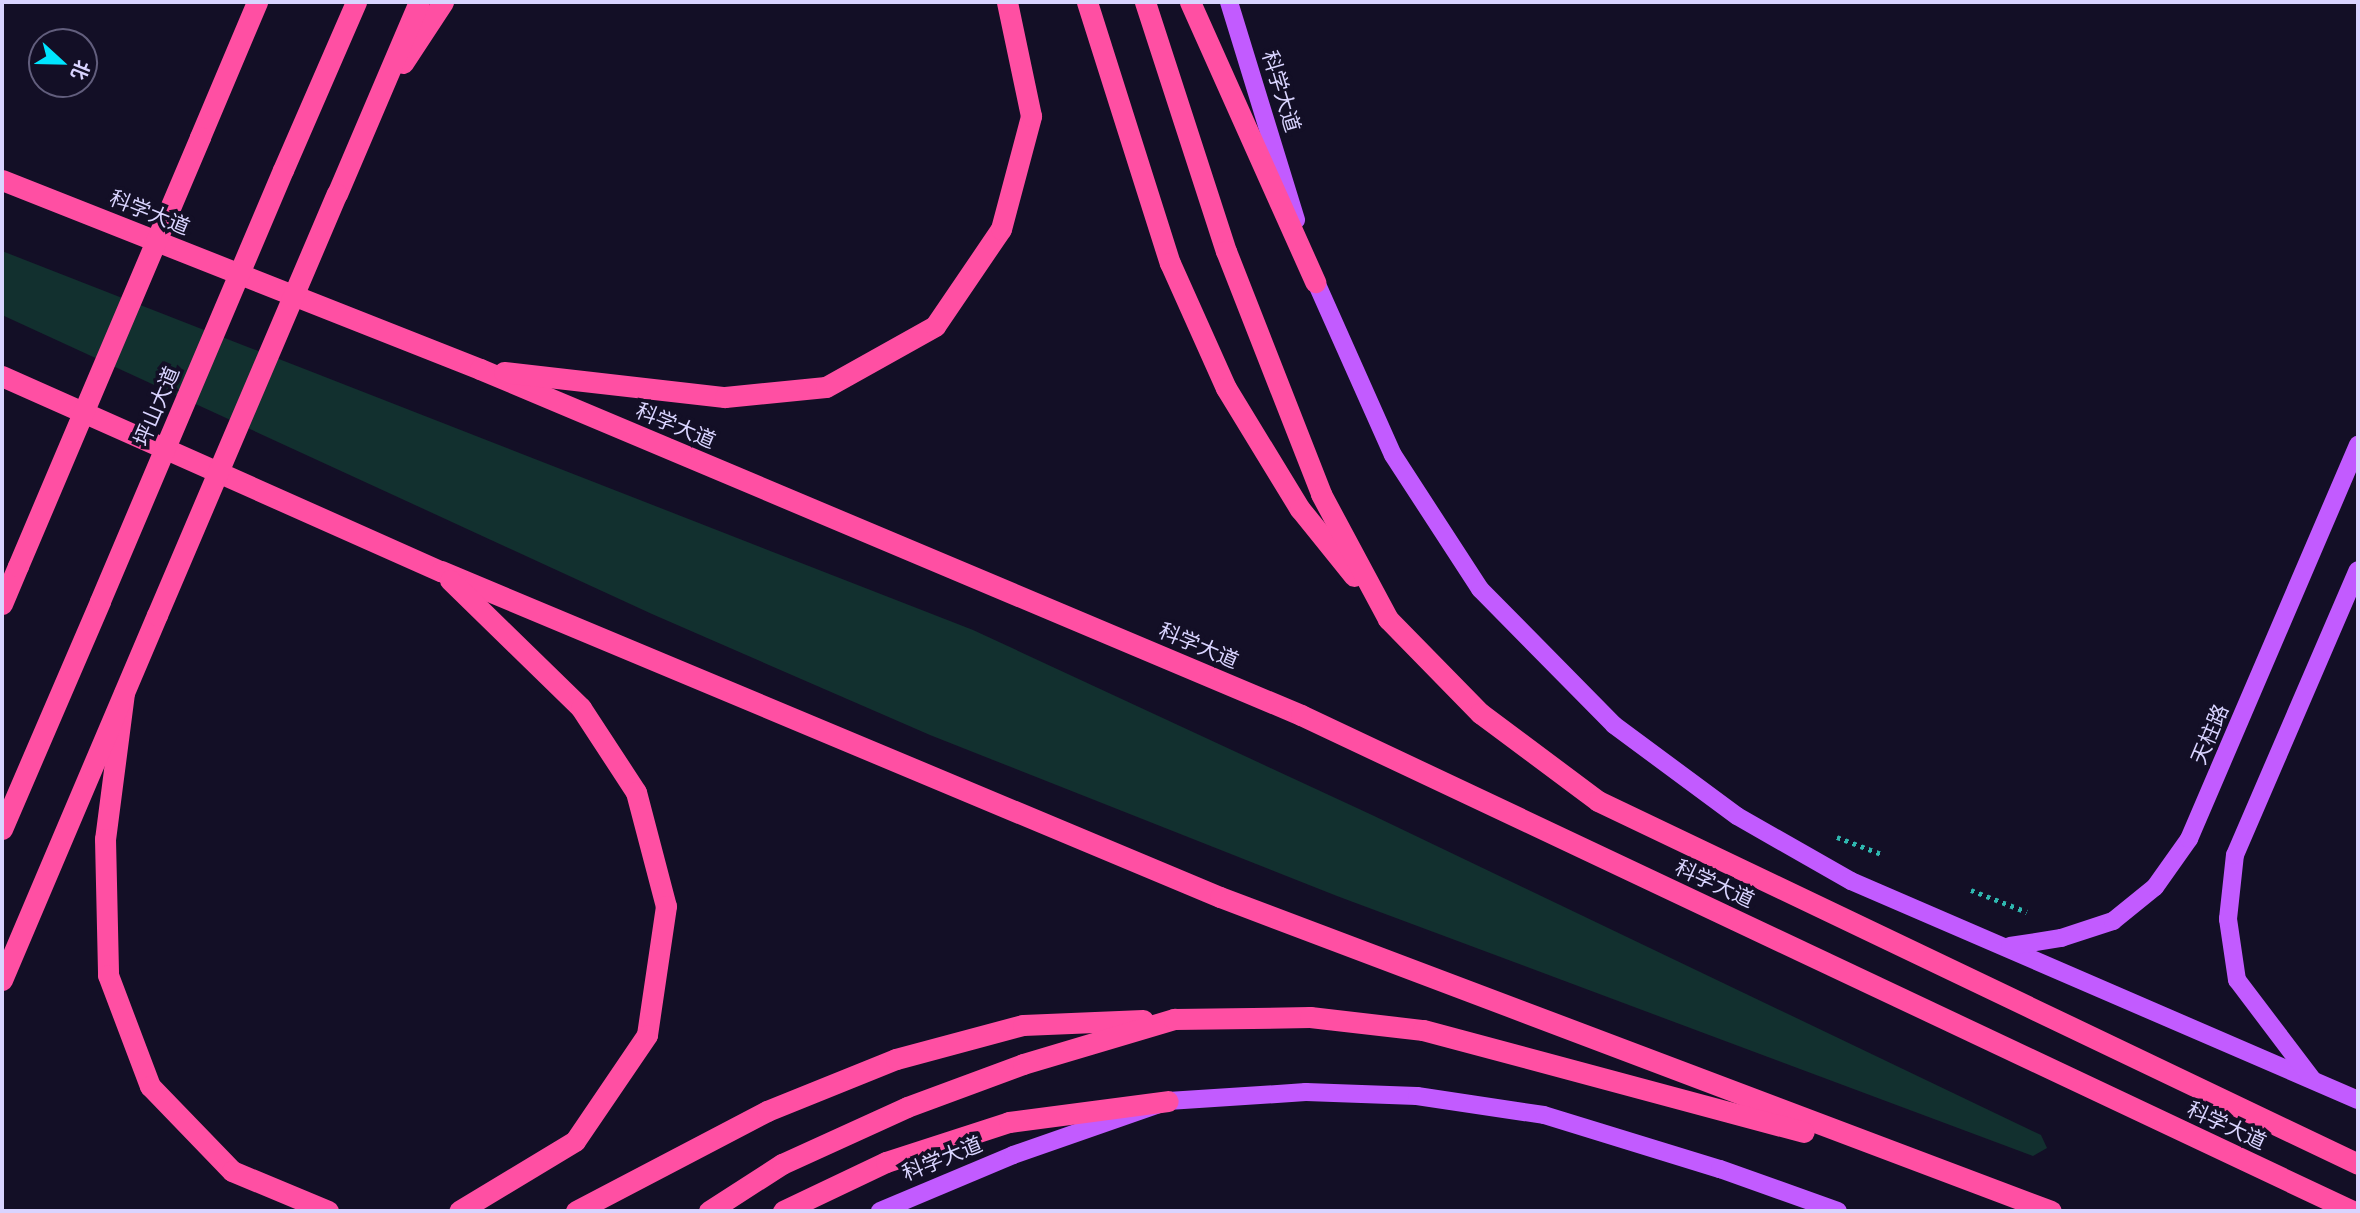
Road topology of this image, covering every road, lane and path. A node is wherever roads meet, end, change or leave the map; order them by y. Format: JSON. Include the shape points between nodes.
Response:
{"nodes":[{"id":1,"x":257,"y":2,"type":"edge"},
{"id":2,"x":356,"y":2,"type":"edge"},
{"id":3,"x":419,"y":2,"type":"edge"},
{"id":4,"x":443,"y":2,"type":"edge"},
{"id":5,"x":1007,"y":2,"type":"edge"},
{"id":6,"x":1087,"y":2,"type":"edge"},
{"id":7,"x":1145,"y":2,"type":"edge"},
{"id":8,"x":1191,"y":2,"type":"edge"},
{"id":9,"x":1229,"y":2,"type":"edge"},
{"id":10,"x":372,"y":112,"type":"junction"},
{"id":11,"x":2,"y":180,"type":"edge"},
{"id":12,"x":1315,"y":282,"type":"junction"},
{"id":13,"x":480,"y":369,"type":"junction"},
{"id":14,"x":2,"y":376,"type":"edge"},
{"id":15,"x":2358,"y":445,"type":"edge"},
{"id":16,"x":2358,"y":570,"type":"edge"},
{"id":17,"x":441,"y":571,"type":"junction"},
{"id":18,"x":2,"y":604,"type":"edge"},
{"id":19,"x":1388,"y":619,"type":"junction"},
{"id":20,"x":124,"y":693,"type":"junction"},
{"id":21,"x":2,"y":829,"type":"edge"},
{"id":22,"x":1837,"y":837,"type":"dead end"},
{"id":23,"x":1884,"y":855,"type":"dead end"},
{"id":24,"x":1971,"y":890,"type":"dead end"},
{"id":25,"x":2027,"y":912,"type":"dead end"},
{"id":26,"x":2010,"y":946,"type":"junction"},
{"id":27,"x":2,"y":980,"type":"edge"},
{"id":28,"x":1174,"y":1019,"type":"junction"},
{"id":29,"x":2314,"y":1082,"type":"junction"},
{"id":30,"x":2358,"y":1100,"type":"edge"},
{"id":31,"x":1168,"y":1101,"type":"junction"},
{"id":32,"x":2358,"y":1164,"type":"edge"},
{"id":33,"x":1930,"y":1167,"type":"junction"},
{"id":34,"x":328,"y":1211,"type":"edge"},
{"id":35,"x":460,"y":1211,"type":"edge"},
{"id":36,"x":576,"y":1211,"type":"edge"},
{"id":37,"x":709,"y":1211,"type":"edge"},
{"id":38,"x":783,"y":1211,"type":"edge"},
{"id":39,"x":880,"y":1211,"type":"edge"},
{"id":40,"x":1838,"y":1211,"type":"edge"},
{"id":41,"x":2051,"y":1211,"type":"edge"},
{"id":42,"x":2352,"y":1211,"type":"edge"}],
"edges":[{"from":1,"to":18,"type":"highway","bridge":true},
{"from":2,"to":21,"type":"highway","name":"坪山大道","bridge":true},
{"from":3,"to":10,"type":"highway"},
{"from":4,"to":10,"type":"highway"},
{"from":5,"to":13,"type":"highway","via":[[1031,116],[1001,229],[935,326],[825,387],[725,397]]},
{"from":6,"to":19,"type":"highway","via":[[1170,263],[1226,388],[1300,509]]},
{"from":7,"to":19,"type":"highway","via":[[1272,376],[1321,494]]},
{"from":8,"to":12,"type":"highway"},
{"from":9,"to":12,"type":"main road","name":"科学大道"},
{"from":10,"to":20,"type":"highway","bridge":true},
{"from":11,"to":13,"type":"highway","name":"科学大道"},
{"from":12,"to":26,"type":"main road","name":"科学大道","via":[[1393,455],[1480,589],[1614,725],[1737,816],[1851,881]]},
{"from":13,"to":42,"type":"highway","name":"科学大道","via":[[1301,715]]},
{"from":14,"to":17,"type":"highway"},
{"from":15,"to":26,"type":"main road","name":"天柱路","via":[[2182,848],[2155,887],[2113,921],[2062,938]]},
{"from":16,"to":29,"type":"main road","via":[[2235,855],[2228,919],[2237,980]]},
{"from":17,"to":33,"type":"highway","via":[[1220,897]]},
{"from":17,"to":35,"type":"highway","via":[[580,708],[636,792],[666,906],[647,1035],[640,1046],[575,1141]]},
{"from":19,"to":32,"type":"highway","via":[[1480,713],[1598,801]]},
{"from":20,"to":27,"type":"highway"},
{"from":20,"to":34,"type":"highway","via":[[105,839],[108,975],[150,1086],[232,1171]]},
{"from":22,"to":23,"type":"path"},
{"from":24,"to":25,"type":"path"},
{"from":26,"to":29,"type":"main road","name":"科学大道"},
{"from":28,"to":33,"type":"highway","via":[[1310,1017],[1423,1030]]},
{"from":28,"to":36,"type":"highway","via":[[1023,1025],[896,1059],[767,1111]]},
{"from":28,"to":37,"type":"highway","via":[[1023,1064],[907,1107],[782,1164]]},
{"from":29,"to":30,"type":"main road","name":"科学大道"},
{"from":31,"to":38,"type":"highway","via":[[1009,1122],[886,1162]]},
{"from":31,"to":39,"type":"main road","name":"科学大道","via":[[1013,1156]]},
{"from":31,"to":40,"type":"main road","name":"科学大道","via":[[1306,1092],[1389,1095],[1544,1115],[1720,1168]]},
{"from":33,"to":41,"type":"highway"}]}
